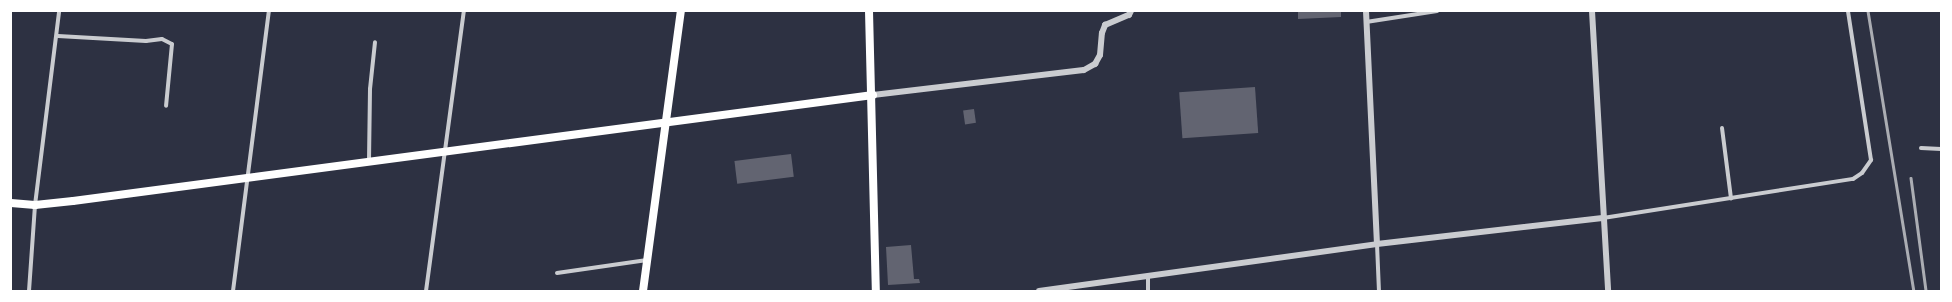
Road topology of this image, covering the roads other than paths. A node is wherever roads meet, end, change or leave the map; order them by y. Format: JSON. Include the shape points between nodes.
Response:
{"nodes":[{"id":1,"x":59,"y":11,"type":"edge"},
{"id":2,"x":269,"y":11,"type":"edge"},
{"id":3,"x":464,"y":11,"type":"edge"},
{"id":4,"x":680,"y":11,"type":"edge"},
{"id":5,"x":869,"y":11,"type":"edge"},
{"id":6,"x":1131,"y":11,"type":"edge"},
{"id":7,"x":1366,"y":11,"type":"edge"},
{"id":8,"x":1437,"y":11,"type":"edge"},
{"id":9,"x":1592,"y":11,"type":"edge"},
{"id":10,"x":1848,"y":11,"type":"edge"},
{"id":11,"x":1366,"y":22,"type":"junction"},
{"id":12,"x":58,"y":36,"type":"junction"},
{"id":13,"x":375,"y":42,"type":"dead end"},
{"id":14,"x":873,"y":95,"type":"junction"},
{"id":15,"x":166,"y":106,"type":"dead end"},
{"id":16,"x":664,"y":122,"type":"junction"},
{"id":17,"x":1722,"y":128,"type":"dead end"},
{"id":18,"x":1921,"y":148,"type":"dead end"},
{"id":19,"x":1941,"y":149,"type":"edge"},
{"id":20,"x":446,"y":150,"type":"junction"},
{"id":21,"x":369,"y":161,"type":"junction"},
{"id":22,"x":250,"y":177,"type":"junction"},
{"id":23,"x":1731,"y":198,"type":"junction"},
{"id":24,"x":11,"y":203,"type":"edge"},
{"id":25,"x":35,"y":205,"type":"junction"},
{"id":26,"x":1603,"y":218,"type":"junction"},
{"id":27,"x":1377,"y":244,"type":"junction"},
{"id":28,"x":647,"y":260,"type":"junction"},
{"id":29,"x":557,"y":273,"type":"dead end"},
{"id":30,"x":1148,"y":276,"type":"junction"},
{"id":31,"x":29,"y":291,"type":"edge"},
{"id":32,"x":233,"y":291,"type":"edge"},
{"id":33,"x":426,"y":291,"type":"edge"},
{"id":34,"x":643,"y":291,"type":"edge"},
{"id":35,"x":876,"y":291,"type":"edge"},
{"id":36,"x":1039,"y":291,"type":"edge"},
{"id":37,"x":1148,"y":291,"type":"edge"},
{"id":38,"x":1379,"y":291,"type":"edge"},
{"id":39,"x":1608,"y":291,"type":"edge"}],
"edges":[{"from":1,"to":12,"type":"street"},
{"from":2,"to":22,"type":"street"},
{"from":3,"to":20,"type":"street"},
{"from":4,"to":16,"type":"main road"},
{"from":5,"to":14,"type":"main road"},
{"from":6,"to":14,"type":"street","via":[[1128,15],[1105,25],[1100,55],[1095,64],[1084,70]]},
{"from":7,"to":11,"type":"street"},
{"from":8,"to":11,"type":"street"},
{"from":9,"to":26,"type":"street"},
{"from":10,"to":23,"type":"street","via":[[1871,160],[1862,173],[1853,178]]},
{"from":11,"to":27,"type":"street"},
{"from":12,"to":15,"type":"street","via":[[146,41],[162,39],[172,44]]},
{"from":12,"to":25,"type":"street"},
{"from":13,"to":21,"type":"street","via":[[370,89]]},
{"from":14,"to":16,"type":"main road"},
{"from":14,"to":35,"type":"main road"},
{"from":16,"to":20,"type":"main road"},
{"from":16,"to":28,"type":"main road"},
{"from":17,"to":23,"type":"street"},
{"from":18,"to":19,"type":"street"},
{"from":20,"to":21,"type":"main road"},
{"from":20,"to":33,"type":"street"},
{"from":21,"to":22,"type":"main road"},
{"from":22,"to":25,"type":"main road"},
{"from":22,"to":32,"type":"street"},
{"from":23,"to":26,"type":"street"},
{"from":24,"to":25,"type":"main road"},
{"from":25,"to":31,"type":"street"},
{"from":26,"to":27,"type":"street"},
{"from":26,"to":39,"type":"street"},
{"from":27,"to":30,"type":"street"},
{"from":27,"to":38,"type":"street"},
{"from":28,"to":29,"type":"street"},
{"from":28,"to":34,"type":"main road"},
{"from":30,"to":36,"type":"street"},
{"from":30,"to":37,"type":"street"}]}
